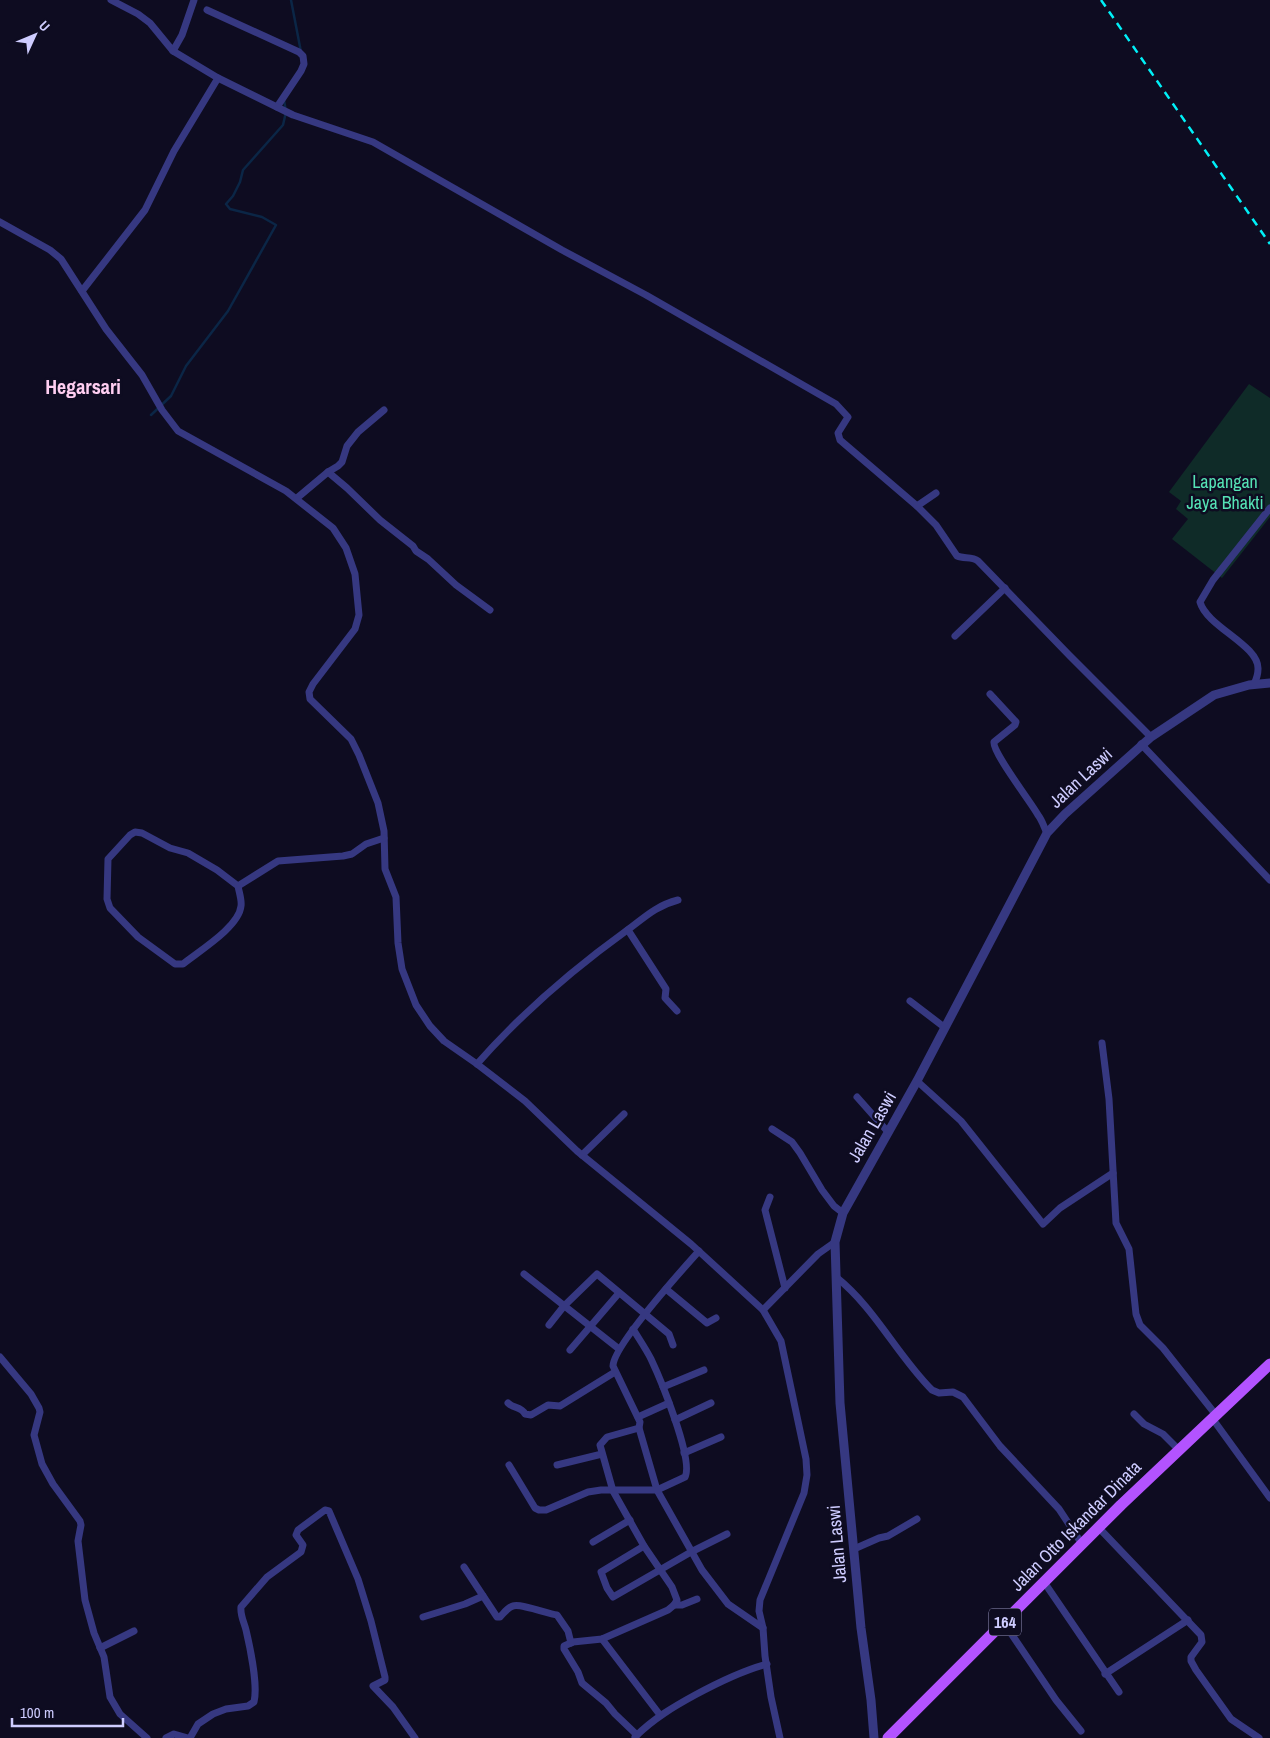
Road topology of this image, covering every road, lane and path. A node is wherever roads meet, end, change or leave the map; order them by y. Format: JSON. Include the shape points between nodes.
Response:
{"nodes":[{"id":1,"x":111,"y":0,"type":"edge"},
{"id":2,"x":194,"y":0,"type":"edge"},
{"id":3,"x":207,"y":10,"type":"dead end"},
{"id":4,"x":174,"y":51,"type":"junction"},
{"id":5,"x":218,"y":78,"type":"junction"},
{"id":6,"x":279,"y":108,"type":"junction"},
{"id":7,"x":0,"y":222,"type":"edge"},
{"id":8,"x":82,"y":291,"type":"junction"},
{"id":9,"x":384,"y":410,"type":"dead end"},
{"id":10,"x":328,"y":472,"type":"junction"},
{"id":11,"x":936,"y":493,"type":"dead end"},
{"id":12,"x":297,"y":498,"type":"junction"},
{"id":13,"x":917,"y":506,"type":"junction"},
{"id":14,"x":1270,"y":508,"type":"edge"},
{"id":15,"x":1004,"y":588,"type":"junction"},
{"id":16,"x":490,"y":610,"type":"dead end"},
{"id":17,"x":955,"y":636,"type":"dead end"},
{"id":18,"x":1270,"y":683,"type":"edge"},
{"id":19,"x":1254,"y":684,"type":"junction"},
{"id":20,"x":990,"y":694,"type":"dead end"},
{"id":21,"x":1151,"y":737,"type":"junction"},
{"id":22,"x":1141,"y":744,"type":"junction"},
{"id":23,"x":1047,"y":832,"type":"junction"},
{"id":24,"x":384,"y":838,"type":"junction"},
{"id":25,"x":1270,"y":880,"type":"edge"},
{"id":26,"x":238,"y":886,"type":"junction"},
{"id":27,"x":678,"y":900,"type":"dead end"},
{"id":28,"x":628,"y":930,"type":"junction"},
{"id":29,"x":910,"y":1001,"type":"dead end"},
{"id":30,"x":677,"y":1011,"type":"dead end"},
{"id":31,"x":944,"y":1027,"type":"junction"},
{"id":32,"x":1102,"y":1043,"type":"dead end"},
{"id":33,"x":477,"y":1064,"type":"junction"},
{"id":34,"x":917,"y":1081,"type":"junction"},
{"id":35,"x":857,"y":1097,"type":"dead end"},
{"id":36,"x":624,"y":1114,"type":"dead end"},
{"id":37,"x":772,"y":1129,"type":"dead end"},
{"id":38,"x":888,"y":1132,"type":"junction"},
{"id":39,"x":582,"y":1155,"type":"junction"},
{"id":40,"x":1113,"y":1174,"type":"junction"},
{"id":41,"x":770,"y":1197,"type":"dead end"},
{"id":42,"x":842,"y":1213,"type":"junction"},
{"id":43,"x":835,"y":1242,"type":"junction"},
{"id":44,"x":698,"y":1251,"type":"junction"},
{"id":45,"x":524,"y":1274,"type":"dead end"},
{"id":46,"x":836,"y":1277,"type":"junction"},
{"id":47,"x":786,"y":1288,"type":"junction"},
{"id":48,"x":666,"y":1289,"type":"junction"},
{"id":49,"x":619,"y":1293,"type":"junction"},
{"id":50,"x":564,"y":1306,"type":"junction"},
{"id":51,"x":763,"y":1310,"type":"junction"},
{"id":52,"x":646,"y":1314,"type":"junction"},
{"id":53,"x":716,"y":1318,"type":"dead end"},
{"id":54,"x":549,"y":1325,"type":"dead end"},
{"id":55,"x":591,"y":1327,"type":"junction"},
{"id":56,"x":633,"y":1329,"type":"junction"},
{"id":57,"x":673,"y":1344,"type":"dead end"},
{"id":58,"x":619,"y":1349,"type":"junction"},
{"id":59,"x":570,"y":1350,"type":"dead end"},
{"id":60,"x":0,"y":1357,"type":"edge"},
{"id":61,"x":1270,"y":1364,"type":"edge"},
{"id":62,"x":704,"y":1370,"type":"dead end"},
{"id":63,"x":615,"y":1372,"type":"junction"},
{"id":64,"x":663,"y":1387,"type":"junction"},
{"id":65,"x":508,"y":1403,"type":"dead end"},
{"id":66,"x":669,"y":1403,"type":"junction"},
{"id":67,"x":711,"y":1404,"type":"dead end"},
{"id":68,"x":1134,"y":1414,"type":"dead end"},
{"id":69,"x":638,"y":1417,"type":"junction"},
{"id":70,"x":1214,"y":1417,"type":"junction"},
{"id":71,"x":675,"y":1420,"type":"junction"},
{"id":72,"x":639,"y":1428,"type":"junction"},
{"id":73,"x":721,"y":1437,"type":"dead end"},
{"id":74,"x":1179,"y":1450,"type":"junction"},
{"id":75,"x":684,"y":1453,"type":"junction"},
{"id":76,"x":602,"y":1454,"type":"junction"},
{"id":77,"x":509,"y":1465,"type":"dead end"},
{"id":78,"x":557,"y":1465,"type":"dead end"},
{"id":79,"x":657,"y":1490,"type":"junction"},
{"id":80,"x":613,"y":1491,"type":"junction"},
{"id":81,"x":1270,"y":1498,"type":"edge"},
{"id":82,"x":917,"y":1519,"type":"dead end"},
{"id":83,"x":630,"y":1520,"type":"junction"},
{"id":84,"x":1099,"y":1528,"type":"junction"},
{"id":85,"x":727,"y":1534,"type":"dead end"},
{"id":86,"x":594,"y":1542,"type":"dead end"},
{"id":87,"x":1082,"y":1544,"type":"junction"},
{"id":88,"x":644,"y":1546,"type":"junction"},
{"id":89,"x":854,"y":1549,"type":"junction"},
{"id":90,"x":691,"y":1552,"type":"junction"},
{"id":91,"x":464,"y":1568,"type":"dead end"},
{"id":92,"x":660,"y":1570,"type":"junction"},
{"id":93,"x":1044,"y":1582,"type":"junction"},
{"id":94,"x":483,"y":1596,"type":"junction"},
{"id":95,"x":697,"y":1599,"type":"dead end"},
{"id":96,"x":674,"y":1605,"type":"junction"},
{"id":97,"x":423,"y":1617,"type":"dead end"},
{"id":98,"x":1188,"y":1620,"type":"junction"},
{"id":99,"x":1004,"y":1622,"type":"junction"},
{"id":100,"x":763,"y":1628,"type":"junction"},
{"id":101,"x":134,"y":1631,"type":"dead end"},
{"id":102,"x":602,"y":1639,"type":"junction"},
{"id":103,"x":574,"y":1643,"type":"junction"},
{"id":104,"x":100,"y":1648,"type":"junction"},
{"id":105,"x":767,"y":1664,"type":"junction"},
{"id":106,"x":1105,"y":1674,"type":"junction"},
{"id":107,"x":1118,"y":1692,"type":"dead end"},
{"id":108,"x":660,"y":1716,"type":"junction"},
{"id":109,"x":1081,"y":1731,"type":"dead end"},
{"id":110,"x":636,"y":1736,"type":"edge"},
{"id":111,"x":148,"y":1738,"type":"edge"},
{"id":112,"x":166,"y":1738,"type":"edge"},
{"id":113,"x":189,"y":1738,"type":"edge"},
{"id":114,"x":415,"y":1738,"type":"edge"},
{"id":115,"x":780,"y":1738,"type":"edge"},
{"id":116,"x":874,"y":1738,"type":"edge"},
{"id":117,"x":888,"y":1738,"type":"edge"},
{"id":118,"x":1259,"y":1738,"type":"edge"}],
"edges":[{"from":1,"to":4,"type":"street","via":[[138,14]]},
{"from":2,"to":4,"type":"street"},
{"from":3,"to":6,"type":"street","via":[[303,56],[304,64]]},
{"from":4,"to":5,"type":"street"},
{"from":5,"to":6,"type":"street"},
{"from":5,"to":8,"type":"street","via":[[174,151],[145,210]]},
{"from":6,"to":13,"type":"street","via":[[373,142],[836,404],[848,416],[838,433],[840,440]]},
{"from":7,"to":8,"type":"street","via":[[61,259]]},
{"from":8,"to":12,"type":"street","via":[[178,431]]},
{"from":9,"to":10,"type":"street","via":[[358,432],[347,446],[342,462]]},
{"from":10,"to":12,"type":"street"},
{"from":10,"to":16,"type":"street","via":[[416,551]]},
{"from":11,"to":13,"type":"street"},
{"from":12,"to":24,"type":"street","via":[[333,528],[346,548],[355,574],[359,616],[355,629],[313,684],[310,699],[351,739],[378,803]]},
{"from":13,"to":15,"type":"street","via":[[942,531],[957,556],[975,558]]},
{"from":14,"to":19,"type":"street","via":[[1200,602],[1213,620],[1254,656],[1258,670]]},
{"from":15,"to":17,"type":"street"},
{"from":15,"to":21,"type":"street"},
{"from":18,"to":19,"type":"street","name":"Jalan Laswi"},
{"from":19,"to":21,"type":"street","name":"Jalan Laswi","via":[[1214,695]]},
{"from":20,"to":23,"type":"street","via":[[1016,722],[993,746]]},
{"from":21,"to":22,"type":"street","name":"Jalan Laswi"},
{"from":22,"to":23,"type":"street","name":"Jalan Laswi"},
{"from":22,"to":25,"type":"street"},
{"from":23,"to":31,"type":"street","name":"Jalan Laswi"},
{"from":24,"to":26,"type":"street","via":[[344,856],[278,861]]},
{"from":24,"to":33,"type":"street","via":[[385,869],[397,903],[402,969],[416,1005],[444,1041]]},
{"from":26,"to":26,"type":"street","via":[[195,857],[142,833],[130,835],[108,859],[107,898],[110,908],[138,937],[175,964],[183,964],[228,928],[239,915],[242,905]]},
{"from":27,"to":28,"type":"street","via":[[647,914]]},
{"from":28,"to":30,"type":"street","via":[[666,989],[666,1000]]},
{"from":28,"to":33,"type":"street","via":[[550,991],[506,1031]]},
{"from":29,"to":31,"type":"street"},
{"from":31,"to":34,"type":"street","name":"Jalan Laswi"},
{"from":32,"to":40,"type":"street"},
{"from":33,"to":39,"type":"street","via":[[525,1101]]},
{"from":34,"to":38,"type":"street","name":"Jalan Laswi"},
{"from":34,"to":40,"type":"street","via":[[961,1121],[1043,1224],[1060,1208]]},
{"from":35,"to":38,"type":"street"},
{"from":36,"to":39,"type":"street"},
{"from":37,"to":42,"type":"street","via":[[792,1142],[822,1190]]},
{"from":38,"to":42,"type":"street","name":"Jalan Laswi"},
{"from":39,"to":44,"type":"street"},
{"from":40,"to":70,"type":"street","via":[[1116,1223],[1128,1249],[1140,1324],[1163,1348]]},
{"from":41,"to":47,"type":"street","via":[[765,1210]]},
{"from":42,"to":43,"type":"street","name":"Jalan Laswi"},
{"from":43,"to":46,"type":"street","name":"Jalan Laswi"},
{"from":43,"to":47,"type":"street"},
{"from":44,"to":48,"type":"street"},
{"from":44,"to":51,"type":"street"},
{"from":45,"to":50,"type":"street"},
{"from":46,"to":87,"type":"street","via":[[864,1304],[932,1390],[953,1392],[963,1397],[1000,1446],[1059,1509]]},
{"from":46,"to":89,"type":"street","name":"Jalan Laswi","via":[[840,1403]]},
{"from":47,"to":51,"type":"street"},
{"from":48,"to":52,"type":"street"},
{"from":48,"to":53,"type":"street","via":[[707,1323]]},
{"from":49,"to":50,"type":"street","via":[[596,1274]]},
{"from":49,"to":52,"type":"street"},
{"from":49,"to":55,"type":"street"},
{"from":50,"to":54,"type":"street"},
{"from":50,"to":55,"type":"street"},
{"from":51,"to":100,"type":"street","via":[[781,1341],[807,1475],[804,1493],[760,1600]]},
{"from":52,"to":56,"type":"street"},
{"from":52,"to":57,"type":"street","via":[[669,1334]]},
{"from":55,"to":58,"type":"street"},
{"from":55,"to":59,"type":"street"},
{"from":56,"to":58,"type":"street"},
{"from":56,"to":64,"type":"street"},
{"from":58,"to":63,"type":"street","via":[[613,1362]]},
{"from":60,"to":104,"type":"street","via":[[39,1408],[34,1435],[42,1464],[80,1521],[79,1558],[85,1600]]},
{"from":61,"to":70,"type":"main road","name":"Jalan Otto Iskandar Dinata","number":"164"},
{"from":62,"to":64,"type":"street"},
{"from":63,"to":65,"type":"street","via":[[560,1406],[548,1405],[531,1415]]},
{"from":63,"to":69,"type":"street"},
{"from":64,"to":66,"type":"street"},
{"from":66,"to":69,"type":"street"},
{"from":66,"to":71,"type":"street"},
{"from":67,"to":71,"type":"street"},
{"from":68,"to":74,"type":"street"},
{"from":69,"to":72,"type":"street"},
{"from":70,"to":74,"type":"main road","name":"Jalan Otto Iskandar Dinata","number":"164"},
{"from":70,"to":81,"type":"street"},
{"from":71,"to":75,"type":"street"},
{"from":72,"to":76,"type":"street","via":[[607,1437],[600,1445]]},
{"from":72,"to":79,"type":"street"},
{"from":73,"to":75,"type":"street"},
{"from":74,"to":84,"type":"main road","name":"Jalan Otto Iskandar Dinata","number":"164"},
{"from":75,"to":79,"type":"street","via":[[685,1477]]},
{"from":76,"to":78,"type":"street"},
{"from":76,"to":80,"type":"street"},
{"from":77,"to":80,"type":"street","via":[[535,1508],[540,1510],[588,1492]]},
{"from":79,"to":80,"type":"street"},
{"from":79,"to":90,"type":"street"},
{"from":80,"to":83,"type":"street"},
{"from":82,"to":89,"type":"street","via":[[888,1536]]},
{"from":83,"to":86,"type":"street"},
{"from":83,"to":88,"type":"street"},
{"from":84,"to":87,"type":"main road","name":"Jalan Otto Iskandar Dinata","number":"164"},
{"from":84,"to":98,"type":"street"},
{"from":85,"to":90,"type":"street"},
{"from":87,"to":93,"type":"main road","name":"Jalan Otto Iskandar Dinata","number":"164"},
{"from":88,"to":92,"type":"street"},
{"from":88,"to":92,"type":"street","via":[[601,1572],[612,1596]]},
{"from":89,"to":116,"type":"street","name":"Jalan Laswi"},
{"from":90,"to":92,"type":"street"},
{"from":90,"to":100,"type":"street","via":[[728,1604]]},
{"from":91,"to":94,"type":"street"},
{"from":92,"to":96,"type":"street","via":[[672,1587],[677,1600]]},
{"from":93,"to":99,"type":"main road","name":"Jalan Otto Iskandar Dinata","number":"164"},
{"from":93,"to":106,"type":"street"},
{"from":94,"to":97,"type":"street"},
{"from":94,"to":103,"type":"street","via":[[498,1617],[515,1605],[557,1615]]},
{"from":95,"to":96,"type":"street"},
{"from":96,"to":102,"type":"street"},
{"from":98,"to":106,"type":"street"},
{"from":98,"to":118,"type":"street","via":[[1202,1642],[1191,1657],[1196,1670],[1231,1719]]},
{"from":99,"to":109,"type":"street","via":[[1056,1700]]},
{"from":99,"to":117,"type":"main road","name":"Jalan Otto Iskandar Dinata","number":"164"},
{"from":100,"to":105,"type":"street"},
{"from":101,"to":104,"type":"street"},
{"from":102,"to":103,"type":"street"},
{"from":102,"to":108,"type":"street"},
{"from":103,"to":110,"type":"street","via":[[564,1646],[564,1649],[582,1683],[606,1703]]},
{"from":104,"to":111,"type":"street","via":[[115,1707]]},
{"from":105,"to":108,"type":"street","via":[[722,1680]]},
{"from":105,"to":115,"type":"street"},
{"from":106,"to":107,"type":"street"},
{"from":108,"to":110,"type":"street"},
{"from":112,"to":113,"type":"street","via":[[174,1734]]},
{"from":113,"to":114,"type":"street","via":[[198,1724],[213,1714],[254,1702],[255,1684],[242,1607],[267,1577],[301,1552],[303,1545],[296,1534],[298,1530],[325,1510],[329,1511],[358,1579],[372,1621],[385,1677],[373,1686]]}]}
